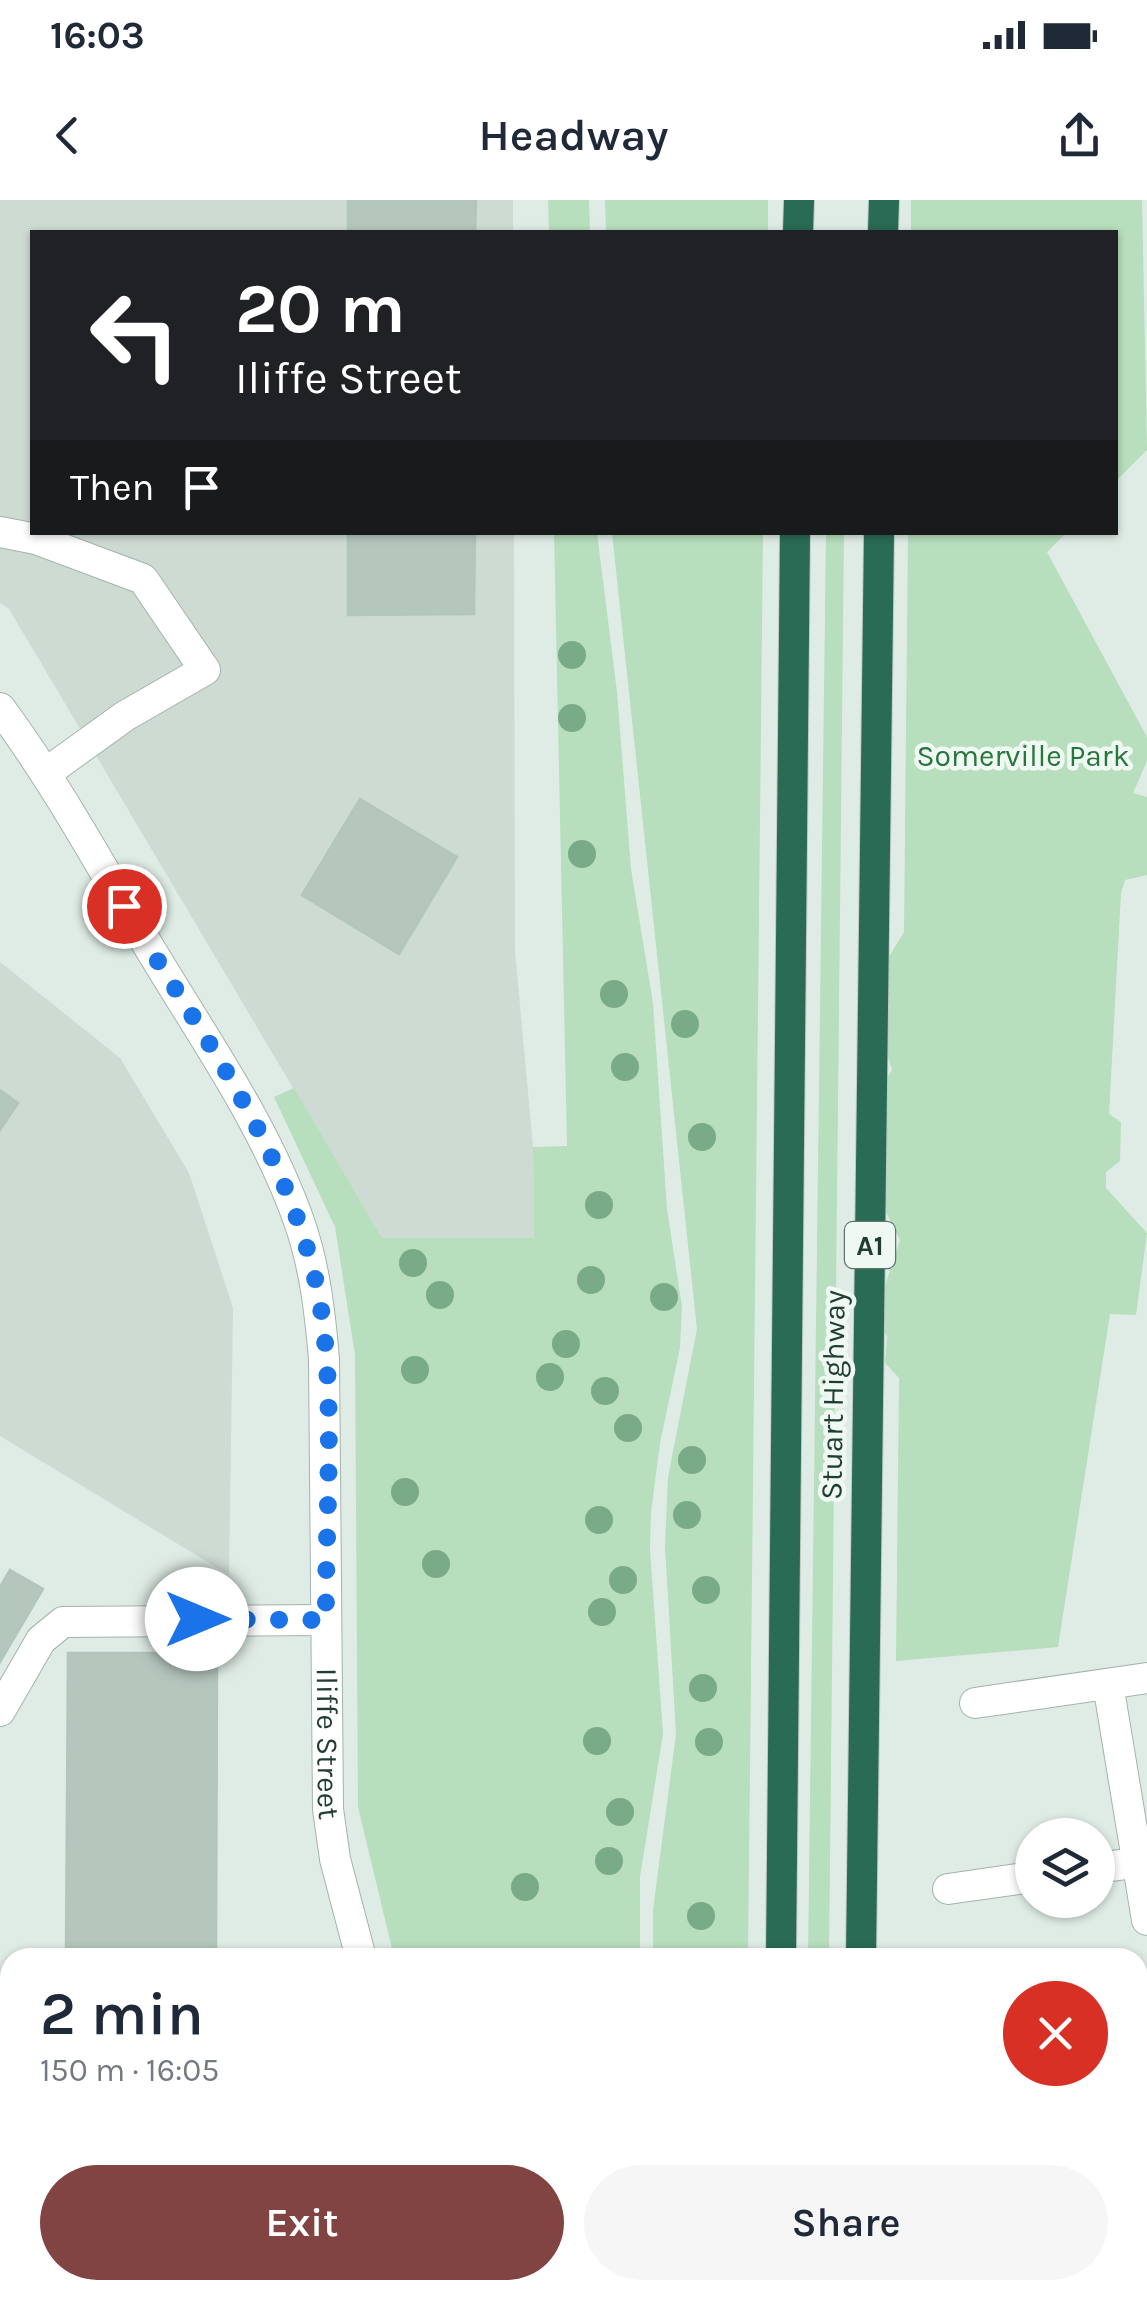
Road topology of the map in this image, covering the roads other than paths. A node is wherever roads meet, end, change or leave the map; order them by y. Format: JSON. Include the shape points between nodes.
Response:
{"nodes":[{"id":1,"x":798,"y":200,"type":"edge"},
{"id":2,"x":884,"y":200,"type":"edge"},
{"id":3,"x":798,"y":230,"type":"edge"},
{"id":4,"x":883,"y":230,"type":"edge"},
{"id":5,"x":0,"y":532,"type":"edge"},
{"id":6,"x":795,"y":535,"type":"edge"},
{"id":7,"x":879,"y":535,"type":"edge"},
{"id":8,"x":0,"y":708,"type":"edge"},
{"id":9,"x":46,"y":774,"type":"junction"},
{"id":10,"x":326,"y":1620,"type":"junction"},
{"id":11,"x":1147,"y":1678,"type":"edge"},
{"id":12,"x":1108,"y":1684,"type":"junction"},
{"id":13,"x":975,"y":1704,"type":"dead end"},
{"id":14,"x":0,"y":1711,"type":"edge"},
{"id":15,"x":1140,"y":1862,"type":"junction"},
{"id":16,"x":1115,"y":1866,"type":"edge"},
{"id":17,"x":1015,"y":1879,"type":"edge"},
{"id":18,"x":948,"y":1889,"type":"dead end"},
{"id":19,"x":1147,"y":1920,"type":"edge"},
{"id":20,"x":358,"y":1948,"type":"edge"},
{"id":21,"x":781,"y":1948,"type":"edge"},
{"id":22,"x":860,"y":1948,"type":"edge"}],
"edges":[{"from":1,"to":3,"type":"highway"},
{"from":2,"to":4,"type":"highway"},
{"from":5,"to":9,"type":"street","via":[[143,579],[205,670],[125,716]]},
{"from":6,"to":21,"type":"highway","name":"Stuart Highway"},
{"from":7,"to":22,"type":"highway","name":"Stuart Highway","number":"A1"},
{"from":8,"to":9,"type":"street","name":"Iliffe Street"},
{"from":9,"to":10,"type":"street","name":"Iliffe Street","via":[[272,1157],[300,1225],[318,1295],[324,1359]]},
{"from":10,"to":14,"type":"street","via":[[63,1622],[41,1640]]},
{"from":10,"to":20,"type":"street","name":"Iliffe Street","via":[[330,1836]]},
{"from":11,"to":12,"type":"street"},
{"from":12,"to":13,"type":"street"},
{"from":12,"to":15,"type":"street"},
{"from":15,"to":16,"type":"street"},
{"from":15,"to":19,"type":"street"},
{"from":17,"to":18,"type":"street"}]}
